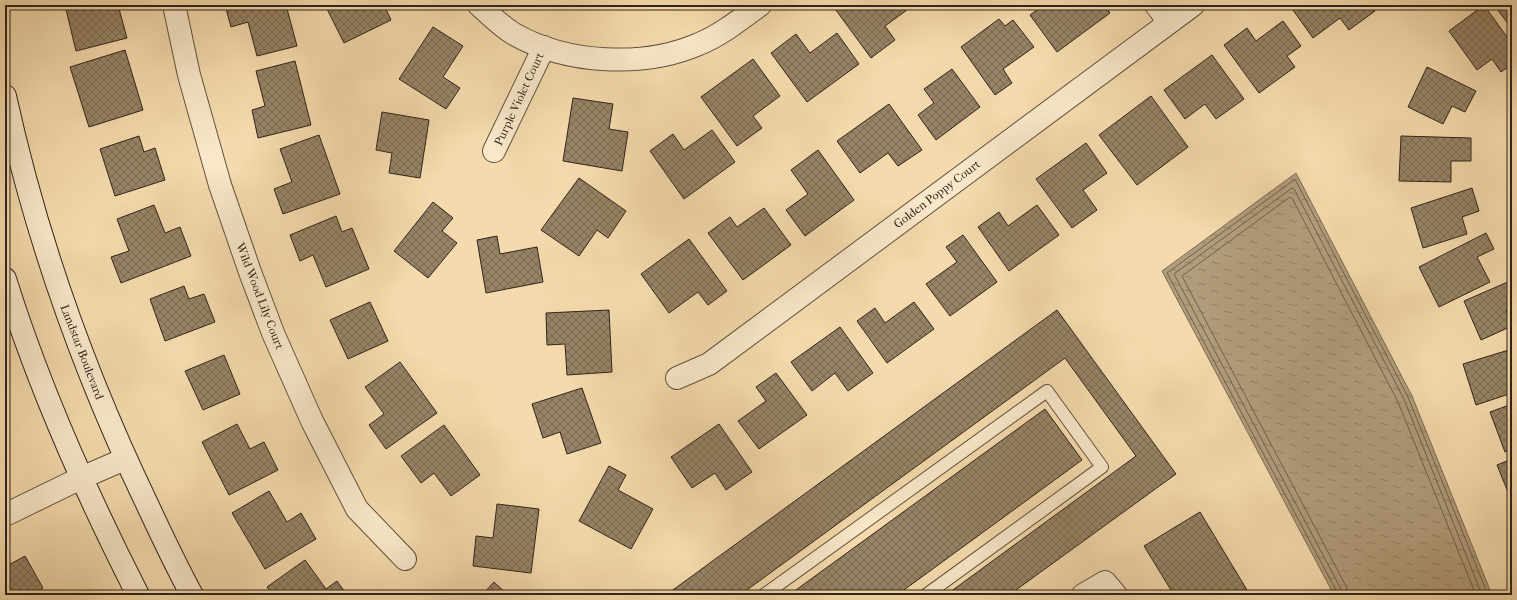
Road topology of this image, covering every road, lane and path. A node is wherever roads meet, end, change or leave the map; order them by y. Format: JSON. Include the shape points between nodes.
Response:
{"nodes":[{"id":1,"x":174,"y":5,"type":"edge"},
{"id":2,"x":479,"y":5,"type":"edge"},
{"id":3,"x":760,"y":5,"type":"edge"},
{"id":4,"x":1193,"y":5,"type":"edge"},
{"id":5,"x":1162,"y":13,"type":"edge"},
{"id":6,"x":544,"y":47,"type":"junction"},
{"id":7,"x":5,"y":96,"type":"edge"},
{"id":8,"x":494,"y":151,"type":"dead end"},
{"id":9,"x":5,"y":279,"type":"edge"},
{"id":10,"x":677,"y":378,"type":"dead end"},
{"id":11,"x":125,"y":459,"type":"junction"},
{"id":12,"x":81,"y":478,"type":"junction"},
{"id":13,"x":5,"y":515,"type":"edge"},
{"id":14,"x":405,"y":559,"type":"dead end"},
{"id":15,"x":1111,"y":588,"type":"edge"},
{"id":16,"x":138,"y":595,"type":"edge"},
{"id":17,"x":192,"y":595,"type":"edge"},
{"id":18,"x":764,"y":595,"type":"edge"},
{"id":19,"x":926,"y":595,"type":"edge"},
{"id":20,"x":1083,"y":595,"type":"edge"}],
"edges":[{"from":1,"to":14,"type":"street","name":"Wild Wood Lily Court","via":[[189,75],[220,185],[274,332],[312,421],[357,509]]},
{"from":2,"to":6,"type":"street","via":[[514,34]]},
{"from":3,"to":6,"type":"street","via":[[723,32],[672,54],[614,60],[589,58]]},
{"from":4,"to":5,"type":"street","name":"Golden Poppy Court"},
{"from":5,"to":10,"type":"street","name":"Golden Poppy Court","via":[[709,364]]},
{"from":6,"to":8,"type":"street","name":"Purple Violet Court"},
{"from":7,"to":11,"type":"street","name":"Landstar Boulevard","via":[[29,194],[58,286],[87,367]]},
{"from":9,"to":12,"type":"street","via":[[43,386]]},
{"from":11,"to":12,"type":"street"},
{"from":11,"to":17,"type":"street","name":"Landstar Boulevard"},
{"from":12,"to":13,"type":"street"},
{"from":12,"to":16,"type":"street"},
{"from":15,"to":20,"type":"street"},
{"from":18,"to":19,"type":"lane","via":[[1047,391],[1102,467]]}]}
